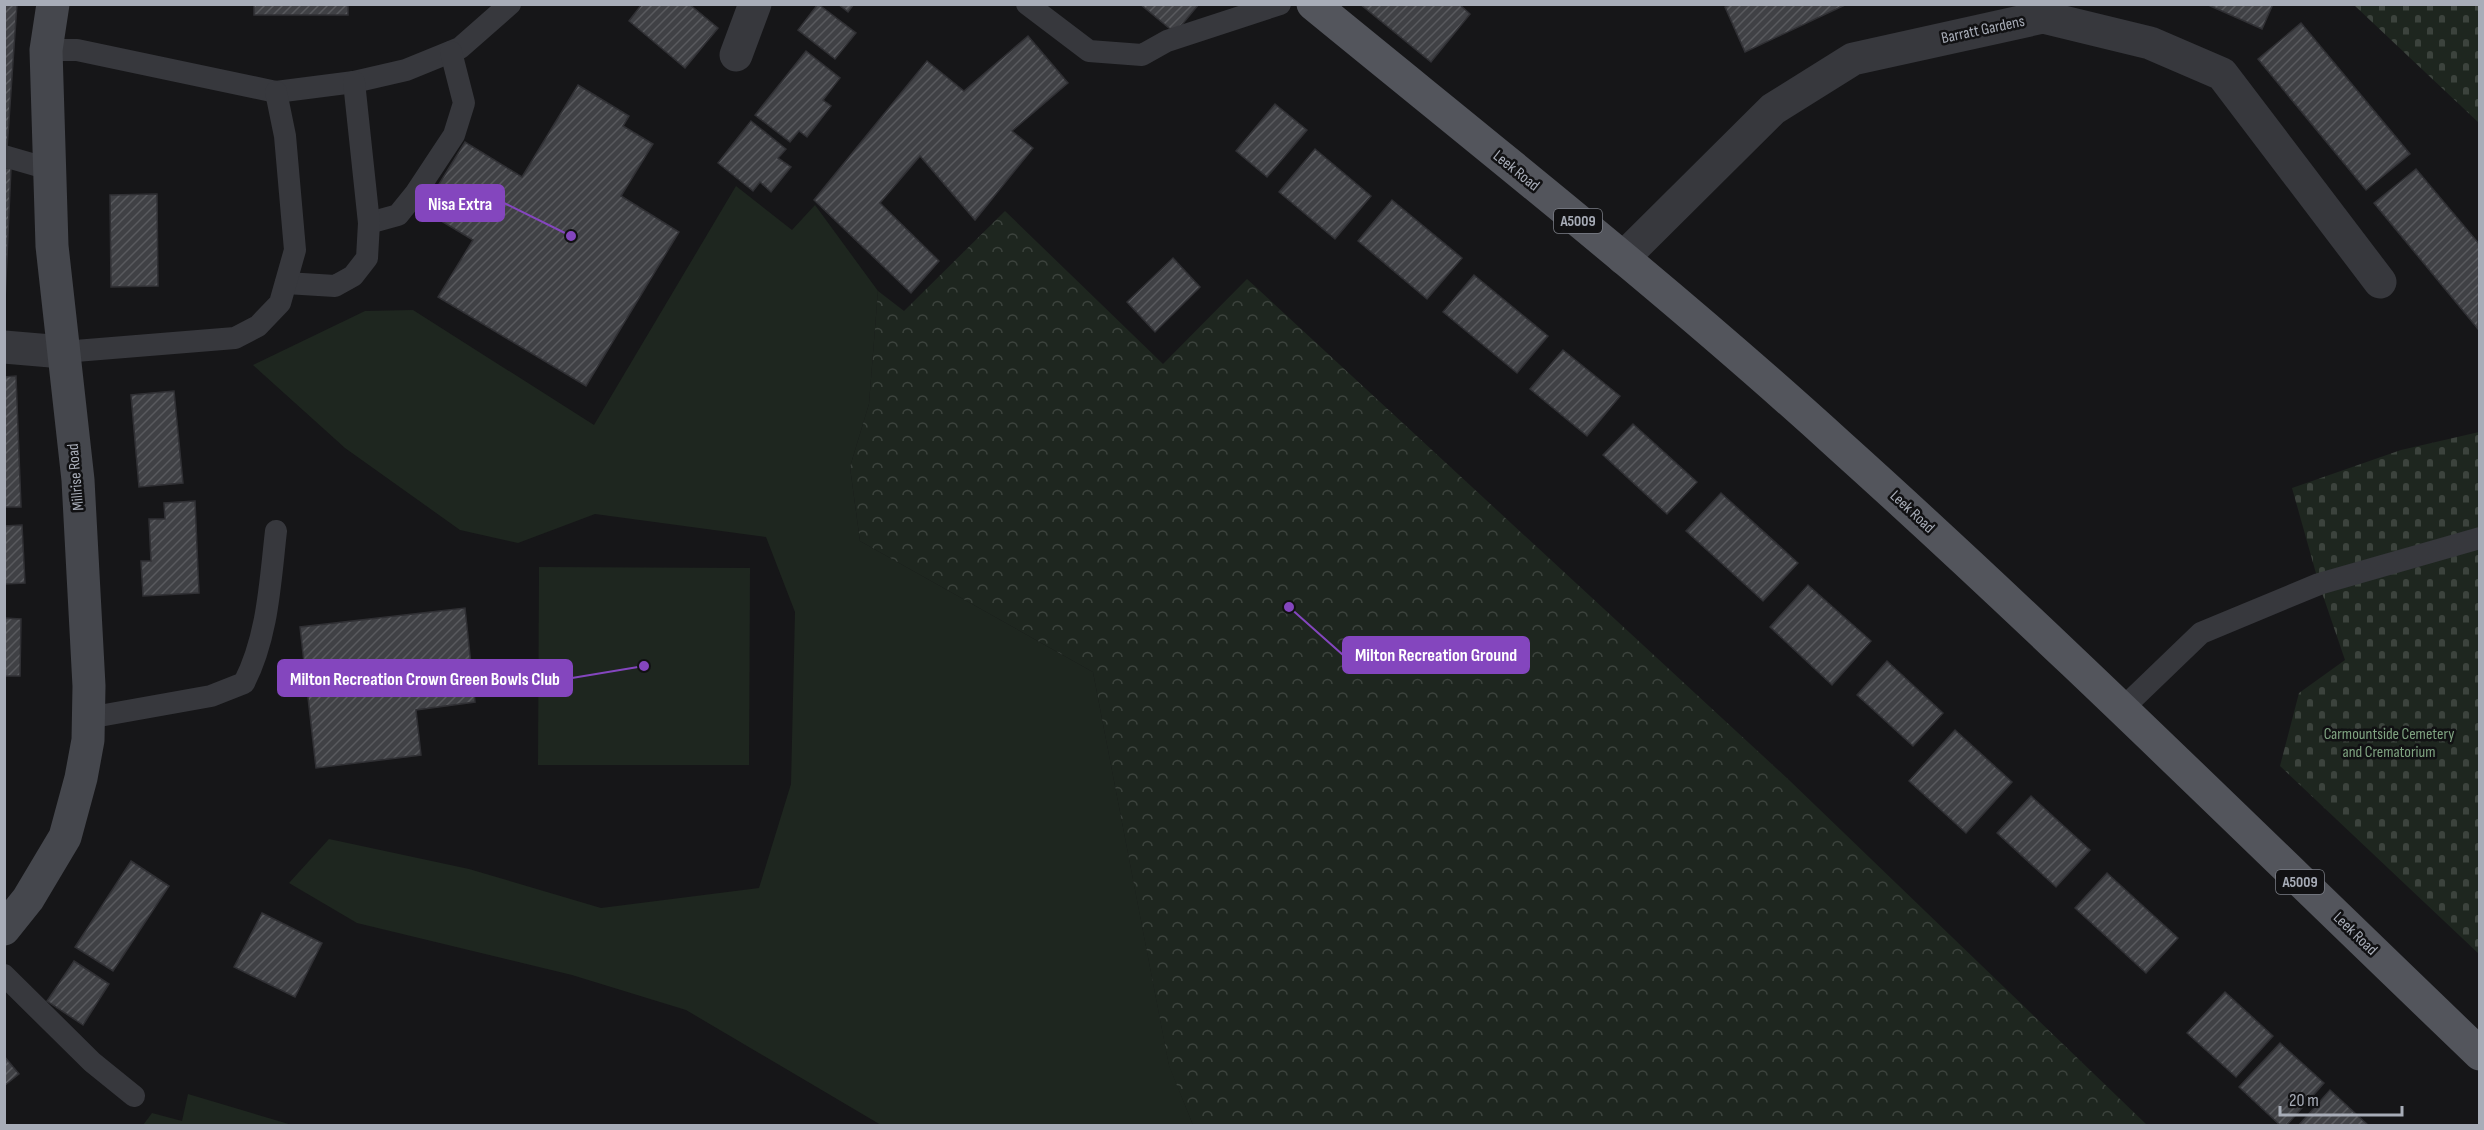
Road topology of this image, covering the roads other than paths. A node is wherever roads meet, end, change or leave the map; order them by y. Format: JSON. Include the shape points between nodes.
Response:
{"nodes":[{"id":1,"x":53,"y":4,"type":"edge"},
{"id":2,"x":510,"y":4,"type":"edge"},
{"id":3,"x":755,"y":4,"type":"edge"},
{"id":4,"x":1027,"y":4,"type":"edge"},
{"id":5,"x":1280,"y":4,"type":"edge"},
{"id":6,"x":1313,"y":4,"type":"edge"},
{"id":7,"x":46,"y":50,"type":"junction"},
{"id":8,"x":451,"y":52,"type":"junction"},
{"id":9,"x":736,"y":55,"type":"dead end"},
{"id":10,"x":354,"y":82,"type":"junction"},
{"id":11,"x":276,"y":92,"type":"junction"},
{"id":12,"x":4,"y":156,"type":"edge"},
{"id":13,"x":49,"y":170,"type":"junction"},
{"id":14,"x":369,"y":223,"type":"junction"},
{"id":15,"x":1623,"y":258,"type":"junction"},
{"id":16,"x":2380,"y":282,"type":"dead end"},
{"id":17,"x":286,"y":283,"type":"junction"},
{"id":18,"x":4,"y":347,"type":"edge"},
{"id":19,"x":63,"y":352,"type":"junction"},
{"id":20,"x":276,"y":531,"type":"dead end"},
{"id":21,"x":2480,"y":538,"type":"edge"},
{"id":22,"x":2121,"y":710,"type":"junction"},
{"id":23,"x":88,"y":718,"type":"junction"},
{"id":24,"x":4,"y":929,"type":"edge"},
{"id":25,"x":4,"y":975,"type":"edge"},
{"id":26,"x":2480,"y":1054,"type":"edge"},
{"id":27,"x":134,"y":1096,"type":"dead end"}],
"edges":[{"from":1,"to":7,"type":"street","name":"Millrise Road"},
{"from":2,"to":8,"type":"lane"},
{"from":3,"to":9,"type":"street"},
{"from":4,"to":5,"type":"lane","via":[[1089,51],[1142,56],[1167,41]]},
{"from":6,"to":15,"type":"main road","name":"Leek Road","number":"A5009"},
{"from":7,"to":11,"type":"lane","via":[[77,50]]},
{"from":7,"to":13,"type":"street","name":"Millrise Road"},
{"from":8,"to":10,"type":"lane","via":[[406,70]]},
{"from":8,"to":14,"type":"lane","via":[[464,103],[454,135],[398,215]]},
{"from":10,"to":11,"type":"lane"},
{"from":10,"to":14,"type":"lane"},
{"from":11,"to":17,"type":"lane","via":[[285,136],[295,250]]},
{"from":12,"to":13,"type":"lane"},
{"from":13,"to":19,"type":"street","name":"Millrise Road"},
{"from":14,"to":17,"type":"lane","via":[[367,258],[353,276],[335,286]]},
{"from":15,"to":16,"type":"street","name":"Barratt Gardens","via":[[1773,109],[1853,59],[2043,16],[2150,43],[2222,74]]},
{"from":15,"to":22,"type":"main road","name":"Leek Road","number":"A5009","via":[[1838,443]]},
{"from":17,"to":19,"type":"lane","via":[[280,303],[258,326],[235,338]]},
{"from":18,"to":19,"type":"street"},
{"from":19,"to":23,"type":"street","name":"Millrise Road","via":[[78,480]]},
{"from":20,"to":23,"type":"lane","via":[[266,618],[256,660],[244,683],[211,696]]},
{"from":21,"to":22,"type":"lane","via":[[2319,584],[2201,633]]},
{"from":22,"to":26,"type":"main road","name":"Leek Road","number":"A5009"},
{"from":23,"to":24,"type":"street","name":"Millrise Road","via":[[81,778],[65,837],[28,899]]},
{"from":25,"to":27,"type":"lane","via":[[92,1062]]}]}
